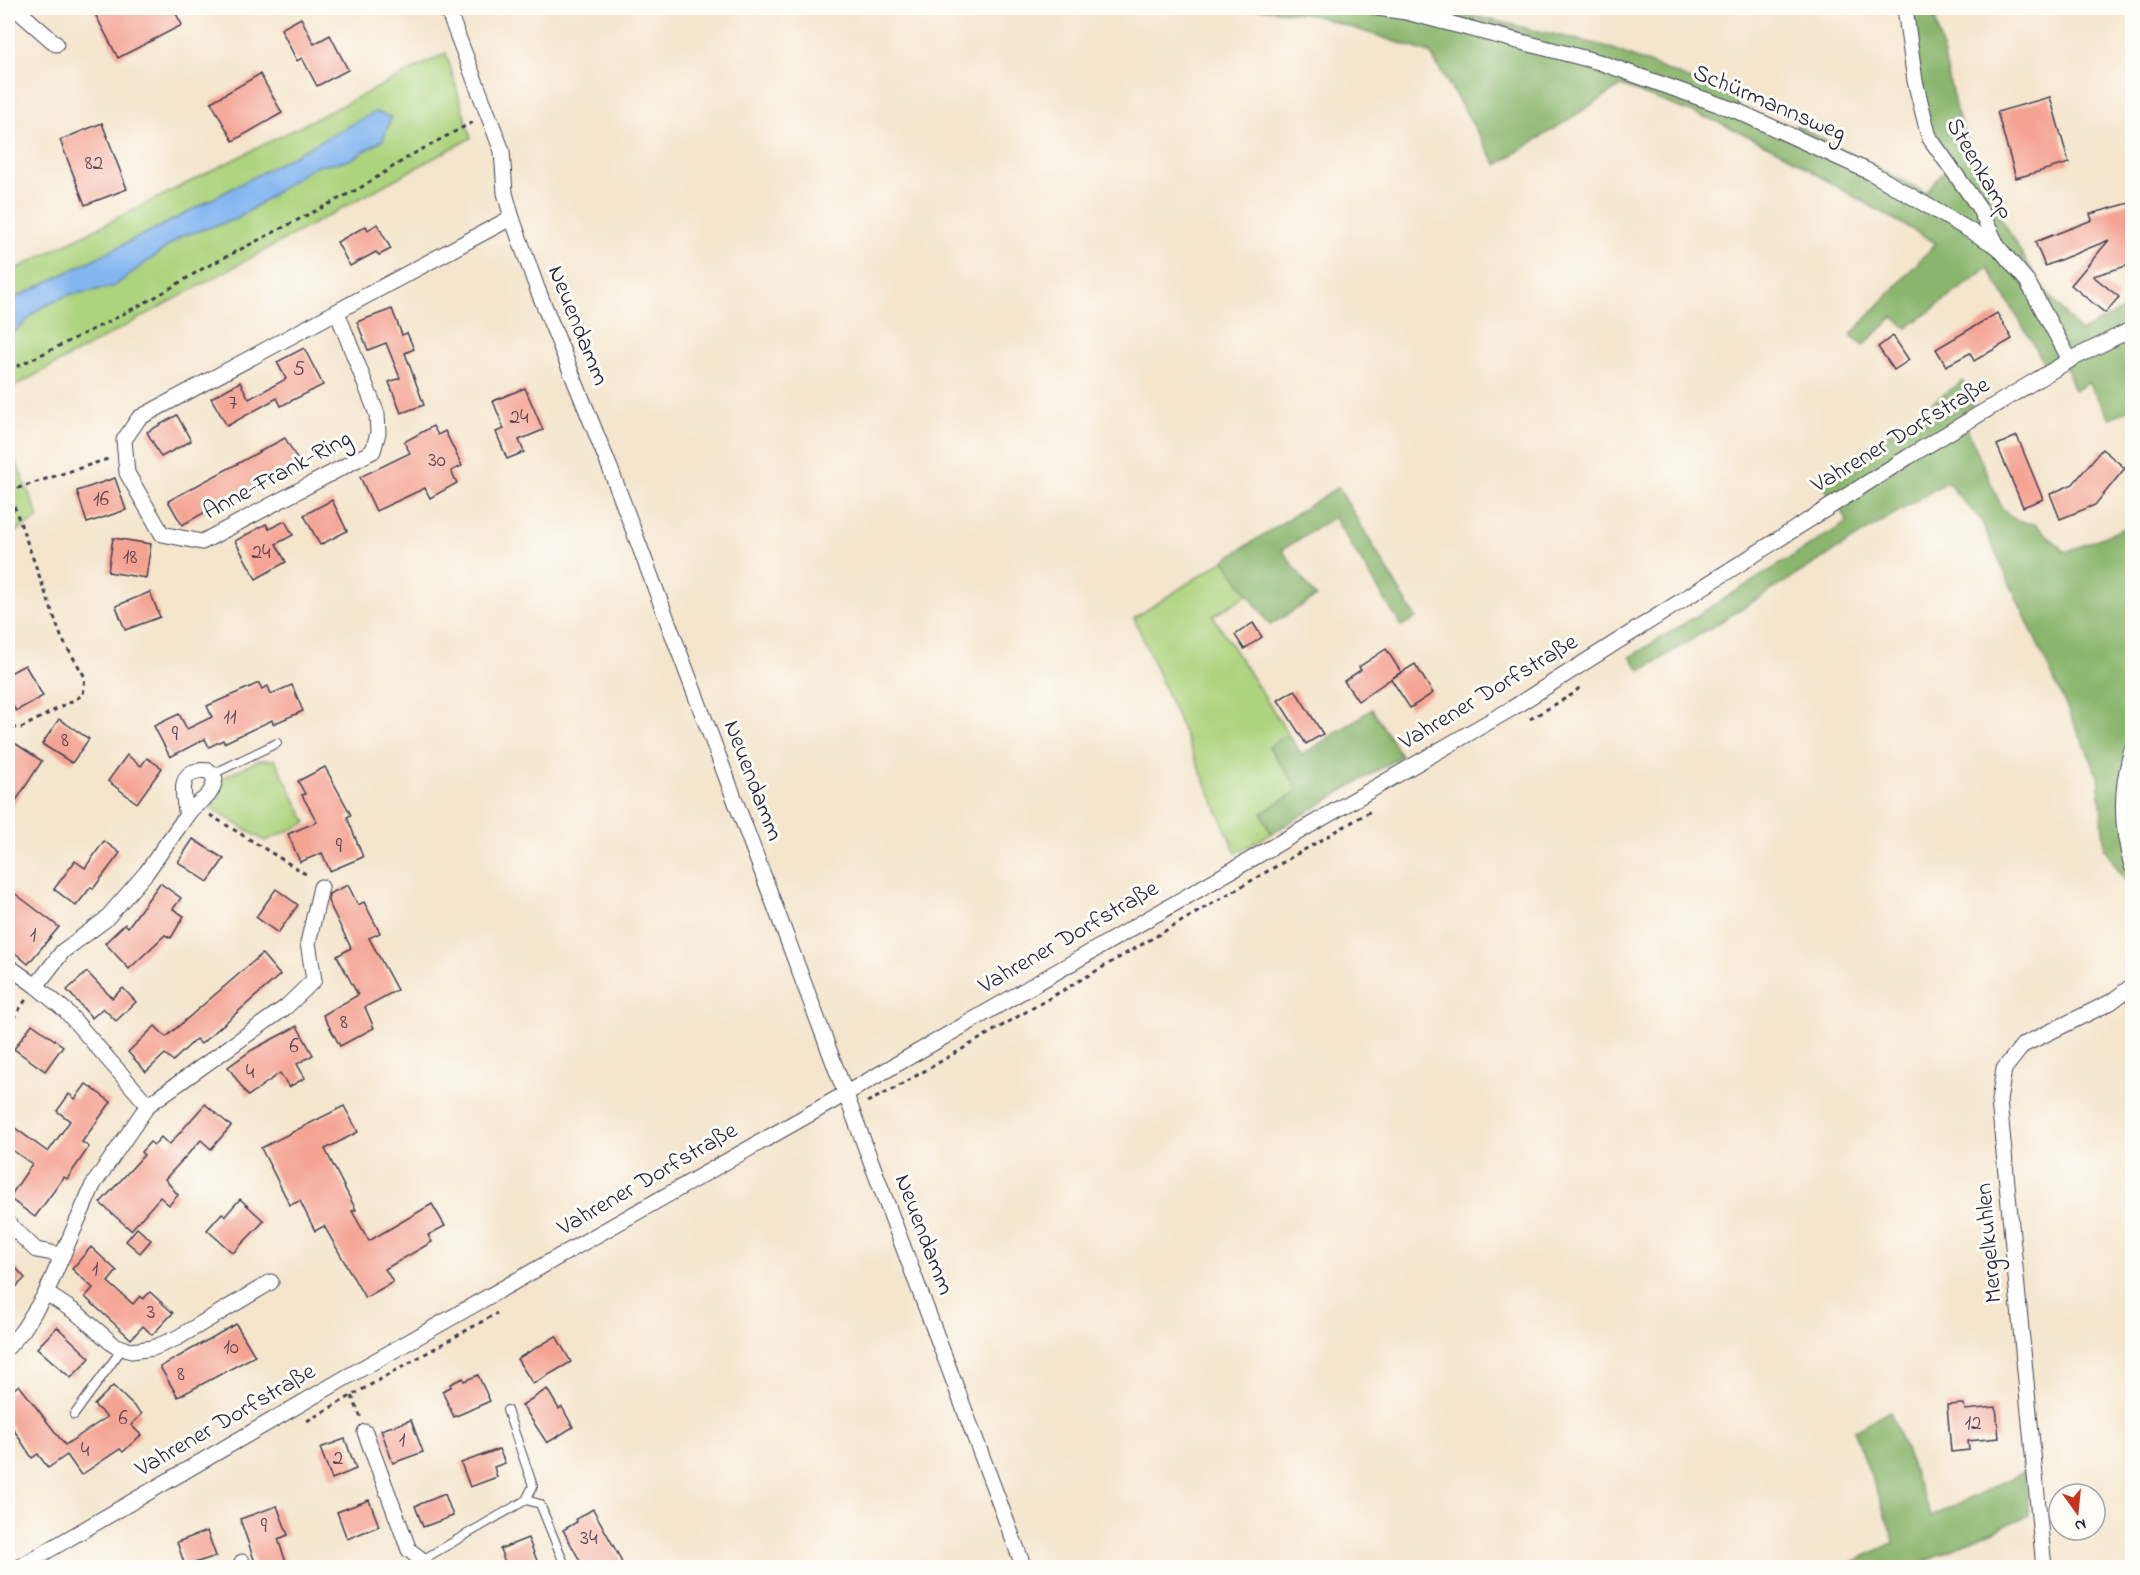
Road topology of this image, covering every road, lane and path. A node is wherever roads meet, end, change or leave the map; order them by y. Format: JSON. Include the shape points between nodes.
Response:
{"nodes":[{"id":1,"x":15,"y":8,"type":"edge"},
{"id":2,"x":447,"y":8,"type":"edge"},
{"id":3,"x":1377,"y":8,"type":"edge"},
{"id":4,"x":1905,"y":8,"type":"edge"},
{"id":5,"x":56,"y":44,"type":"dead end"},
{"id":6,"x":488,"y":115,"type":"junction"},
{"id":7,"x":512,"y":218,"type":"junction"},
{"id":8,"x":1998,"y":247,"type":"junction"},
{"id":9,"x":337,"y":312,"type":"junction"},
{"id":10,"x":2133,"y":329,"type":"edge"},
{"id":11,"x":2070,"y":360,"type":"junction"},
{"id":12,"x":8,"y":367,"type":"edge"},
{"id":13,"x":125,"y":454,"type":"junction"},
{"id":14,"x":8,"y":491,"type":"edge"},
{"id":15,"x":8,"y":728,"type":"edge"},
{"id":16,"x":277,"y":743,"type":"dead end"},
{"id":17,"x":2133,"y":750,"type":"edge"},
{"id":18,"x":213,"y":774,"type":"junction"},
{"id":19,"x":191,"y":810,"type":"junction"},
{"id":20,"x":2133,"y":866,"type":"edge"},
{"id":21,"x":321,"y":887,"type":"joint"},
{"id":22,"x":8,"y":966,"type":"edge"},
{"id":23,"x":36,"y":986,"type":"junction"},
{"id":24,"x":2133,"y":986,"type":"edge"},
{"id":25,"x":8,"y":1026,"type":"edge"},
{"id":26,"x":845,"y":1094,"type":"junction"},
{"id":27,"x":148,"y":1105,"type":"junction"},
{"id":28,"x":8,"y":1223,"type":"edge"},
{"id":29,"x":63,"y":1255,"type":"junction"},
{"id":30,"x":271,"y":1282,"type":"dead end"},
{"id":31,"x":46,"y":1293,"type":"junction"},
{"id":32,"x":8,"y":1347,"type":"edge"},
{"id":33,"x":122,"y":1349,"type":"junction"},
{"id":34,"x":345,"y":1378,"type":"junction"},
{"id":35,"x":507,"y":1410,"type":"dead end"},
{"id":36,"x":74,"y":1415,"type":"dead end"},
{"id":37,"x":365,"y":1431,"type":"joint"},
{"id":38,"x":526,"y":1500,"type":"junction"},
{"id":39,"x":8,"y":1556,"type":"edge"},
{"id":40,"x":422,"y":1564,"type":"edge"},
{"id":41,"x":17,"y":1568,"type":"edge"},
{"id":42,"x":566,"y":1568,"type":"edge"},
{"id":43,"x":1024,"y":1568,"type":"edge"},
{"id":44,"x":2044,"y":1568,"type":"edge"}],
"edges":[{"from":1,"to":5,"type":"street"},
{"from":2,"to":6,"type":"street","name":"Neuendamm"},
{"from":3,"to":8,"type":"street","name":"Schürmannsweg","via":[[1599,62],[1737,111],[1870,172]]},
{"from":4,"to":8,"type":"street","name":"Steenkamp","via":[[1915,81],[1929,137],[1978,206]]},
{"from":6,"to":7,"type":"street","name":"Neuendamm","via":[[502,151],[505,193]]},
{"from":6,"to":12,"type":"path","via":[[112,320],[16,367]]},
{"from":7,"to":9,"type":"street"},
{"from":7,"to":26,"type":"street","name":"Neuendamm"},
{"from":8,"to":11,"type":"street","name":"Schürmannsweg","via":[[2027,281]]},
{"from":9,"to":13,"type":"street","via":[[140,418],[124,440]]},
{"from":9,"to":13,"type":"street","name":"Anne-Frank-Ring","via":[[377,414],[378,433],[373,451],[202,542],[162,534],[127,473]]},
{"from":10,"to":11,"type":"street","name":"Vahrener Dorfstraße"},
{"from":11,"to":26,"type":"street","name":"Vahrener Dorfstraße","via":[[1842,497],[1510,709]]},
{"from":13,"to":14,"type":"path"},
{"from":14,"to":15,"type":"path","via":[[62,639],[85,677],[83,695],[21,728]]},
{"from":16,"to":18,"type":"lane"},
{"from":17,"to":20,"type":"street","via":[[2122,809]]},
{"from":18,"to":19,"type":"street","via":[[208,798]]},
{"from":18,"to":19,"type":"street","via":[[198,769],[185,779],[182,790]]},
{"from":19,"to":21,"type":"path","via":[[313,878]]},
{"from":19,"to":23,"type":"street","via":[[146,873],[105,920],[63,951]]},
{"from":21,"to":27,"type":"street","via":[[309,943],[314,980],[286,1007]]},
{"from":22,"to":23,"type":"street"},
{"from":23,"to":25,"type":"path"},
{"from":23,"to":27,"type":"street","via":[[66,1011]]},
{"from":24,"to":44,"type":"street","name":"Mergelkuhlen","via":[[2111,1002],[2023,1045],[2004,1069],[1999,1101]]},
{"from":26,"to":34,"type":"street","name":"Vahrener Dorfstraße"},
{"from":26,"to":43,"type":"street","name":"Neuendamm"},
{"from":27,"to":29,"type":"street","via":[[93,1185]]},
{"from":28,"to":29,"type":"street","via":[[36,1250]]},
{"from":29,"to":31,"type":"street"},
{"from":30,"to":33,"type":"street","via":[[177,1338],[153,1348]]},
{"from":31,"to":32,"type":"street"},
{"from":31,"to":33,"type":"street"},
{"from":33,"to":36,"type":"lane"},
{"from":34,"to":37,"type":"path"},
{"from":34,"to":41,"type":"street","name":"Vahrener Dorfstraße"},
{"from":35,"to":38,"type":"lane","via":[[533,1486]]},
{"from":37,"to":40,"type":"street","via":[[409,1550]]},
{"from":38,"to":40,"type":"lane"},
{"from":38,"to":42,"type":"lane","via":[[540,1504]]},
{"from":39,"to":41,"type":"street"}]}
